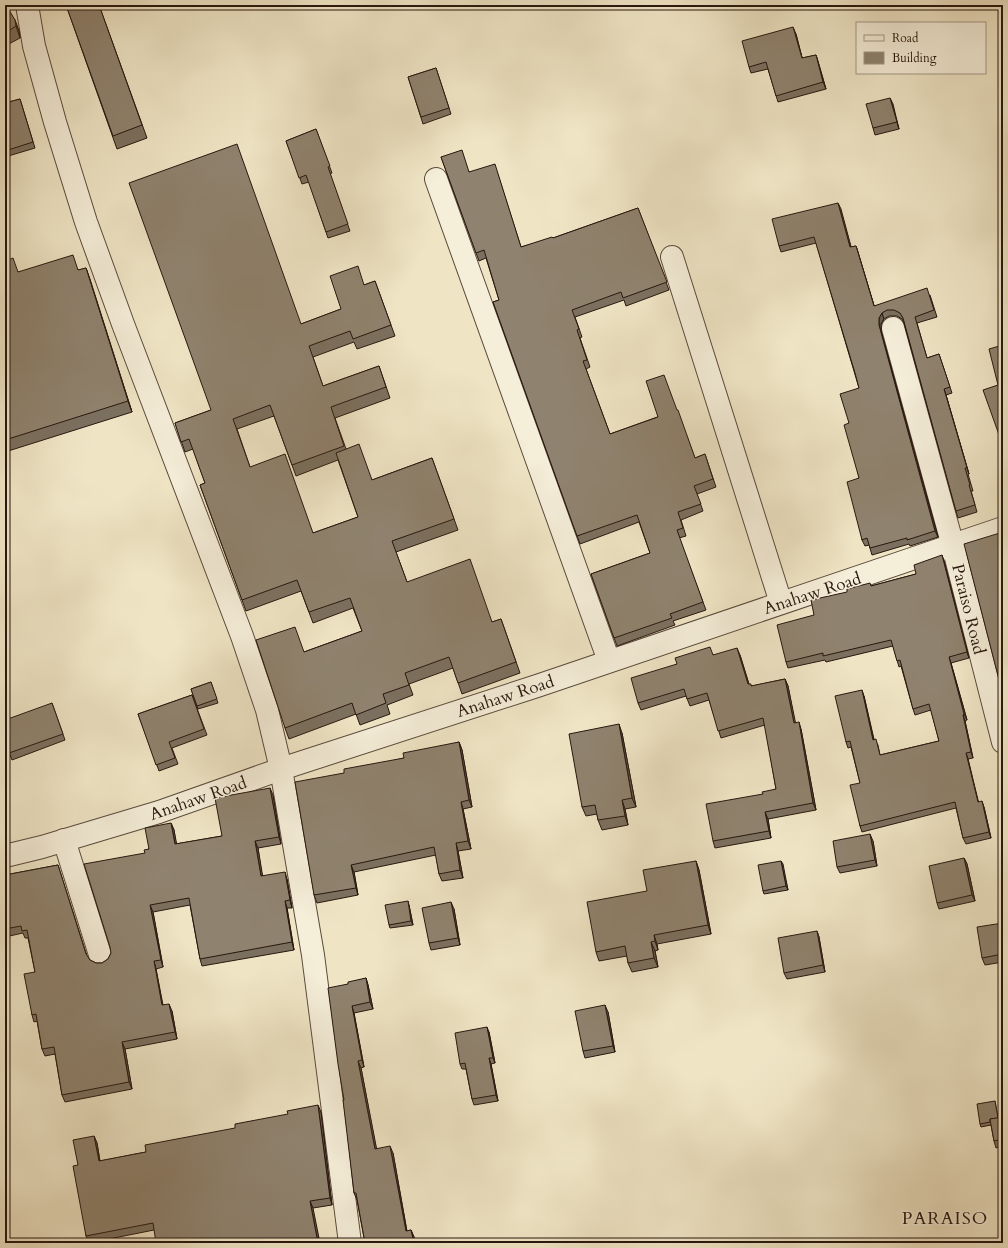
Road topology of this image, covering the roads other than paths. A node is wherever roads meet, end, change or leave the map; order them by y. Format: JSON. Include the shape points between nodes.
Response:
{"nodes":[{"id":1,"x":27,"y":5,"type":"edge"},
{"id":2,"x":436,"y":179,"type":"dead end"},
{"id":3,"x":672,"y":256,"type":"dead end"},
{"id":4,"x":893,"y":328,"type":"dead end"},
{"id":5,"x":1003,"y":528,"type":"edge"},
{"id":6,"x":953,"y":546,"type":"junction"},
{"id":7,"x":781,"y":603,"type":"junction"},
{"id":8,"x":609,"y":661,"type":"junction"},
{"id":9,"x":1003,"y":742,"type":"edge"},
{"id":10,"x":281,"y":769,"type":"junction"},
{"id":11,"x":64,"y":840,"type":"junction"},
{"id":12,"x":5,"y":856,"type":"edge"},
{"id":13,"x":101,"y":958,"type":"dead end"},
{"id":14,"x":350,"y":1243,"type":"edge"}],
"edges":[{"from":1,"to":10,"type":"street","via":[[34,46],[86,222],[242,636],[267,710]]},
{"from":2,"to":8,"type":"street"},
{"from":3,"to":7,"type":"street"},
{"from":4,"to":6,"type":"street","name":"Paraiso Road"},
{"from":5,"to":6,"type":"street","name":"Anahaw Road"},
{"from":6,"to":7,"type":"street","name":"Anahaw Road"},
{"from":6,"to":9,"type":"street","name":"Paraiso Road"},
{"from":7,"to":8,"type":"street","name":"Anahaw Road"},
{"from":8,"to":10,"type":"street","name":"Anahaw Road"},
{"from":10,"to":11,"type":"street","name":"Anahaw Road","via":[[159,812]]},
{"from":10,"to":14,"type":"street","via":[[313,955]]},
{"from":11,"to":12,"type":"street","name":"Anahaw Road"},
{"from":11,"to":13,"type":"street"}]}
